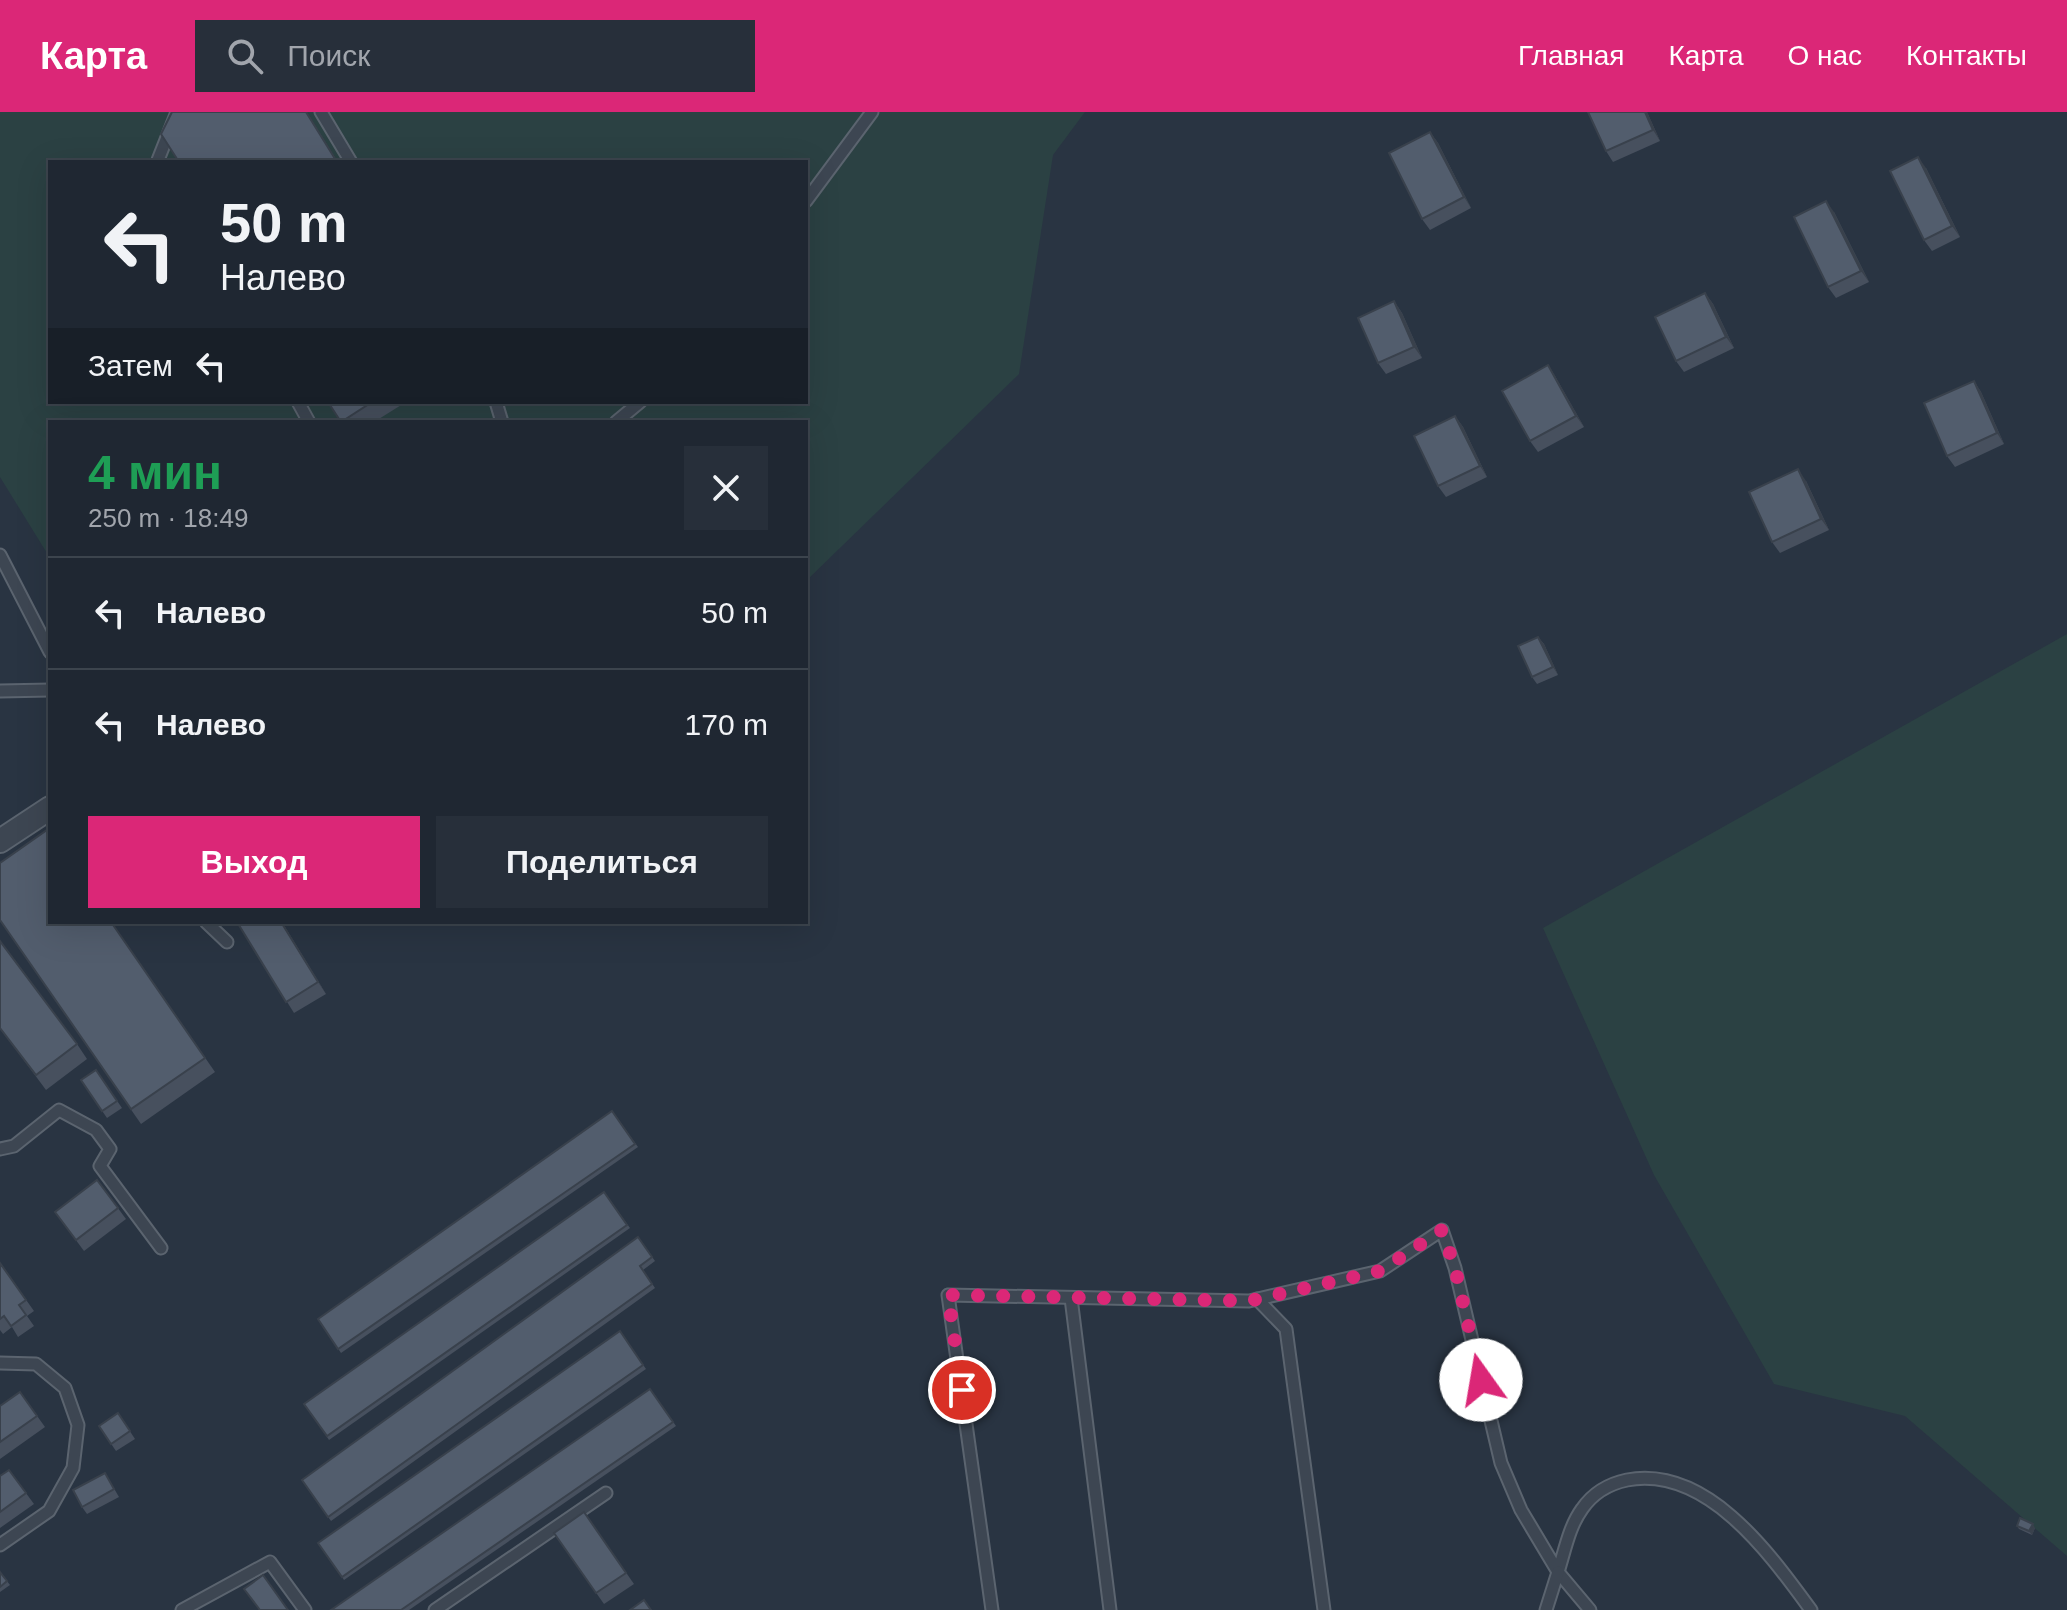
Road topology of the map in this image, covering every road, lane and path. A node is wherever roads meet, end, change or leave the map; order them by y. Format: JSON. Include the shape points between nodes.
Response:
{"nodes":[{"id":1,"x":177,"y":112,"type":"edge"},
{"id":2,"x":321,"y":112,"type":"edge"},
{"id":3,"x":872,"y":112,"type":"edge"},
{"id":4,"x":160,"y":160,"type":"edge"},
{"id":5,"x":350,"y":160,"type":"edge"},
{"id":6,"x":808,"y":198,"type":"edge"},
{"id":7,"x":638,"y":404,"type":"edge"},
{"id":8,"x":618,"y":420,"type":"edge"},
{"id":9,"x":0,"y":555,"type":"edge"},
{"id":10,"x":48,"y":648,"type":"edge"},
{"id":11,"x":48,"y":690,"type":"edge"},
{"id":12,"x":0,"y":691,"type":"edge"},
{"id":13,"x":48,"y":809,"type":"edge"},
{"id":14,"x":0,"y":841,"type":"edge"},
{"id":15,"x":208,"y":924,"type":"edge"},
{"id":16,"x":227,"y":942,"type":"dead end"},
{"id":17,"x":0,"y":1149,"type":"edge"},
{"id":18,"x":161,"y":1248,"type":"dead end"},
{"id":19,"x":1071,"y":1298,"type":"junction"},
{"id":20,"x":1257,"y":1299,"type":"junction"},
{"id":21,"x":0,"y":1363,"type":"edge"},
{"id":22,"x":606,"y":1493,"type":"dead end"},
{"id":23,"x":0,"y":1545,"type":"edge"},
{"id":24,"x":1558,"y":1572,"type":"junction"},
{"id":25,"x":182,"y":1610,"type":"edge"},
{"id":26,"x":305,"y":1610,"type":"edge"},
{"id":27,"x":435,"y":1610,"type":"edge"},
{"id":28,"x":992,"y":1610,"type":"edge"},
{"id":29,"x":1110,"y":1610,"type":"edge"},
{"id":30,"x":1324,"y":1610,"type":"edge"},
{"id":31,"x":1546,"y":1610,"type":"edge"},
{"id":32,"x":1590,"y":1610,"type":"edge"},
{"id":33,"x":1811,"y":1610,"type":"edge"}],
"edges":[{"from":1,"to":4,"type":"lane"},
{"from":2,"to":5,"type":"lane"},
{"from":3,"to":6,"type":"lane"},
{"from":7,"to":8,"type":"lane"},
{"from":9,"to":10,"type":"lane"},
{"from":11,"to":12,"type":"lane"},
{"from":13,"to":14,"type":"street"},
{"from":15,"to":16,"type":"lane"},
{"from":17,"to":18,"type":"lane","via":[[14,1146],[59,1110],[96,1130],[110,1149],[100,1166]]},
{"from":19,"to":20,"type":"lane"},
{"from":19,"to":28,"type":"lane","via":[[948,1295]]},
{"from":19,"to":29,"type":"lane"},
{"from":20,"to":24,"type":"lane","via":[[1380,1271],[1442,1230],[1501,1463],[1521,1510]]},
{"from":20,"to":30,"type":"lane","via":[[1286,1329]]},
{"from":21,"to":23,"type":"lane","via":[[36,1364],[65,1388],[78,1425],[73,1468],[49,1511]]},
{"from":22,"to":27,"type":"lane"},
{"from":24,"to":31,"type":"lane"},
{"from":24,"to":32,"type":"lane"},
{"from":24,"to":33,"type":"lane","via":[[1574,1522],[1598,1491],[1615,1482],[1662,1480],[1713,1501],[1744,1528]]},
{"from":25,"to":26,"type":"lane","via":[[270,1562]]}]}
